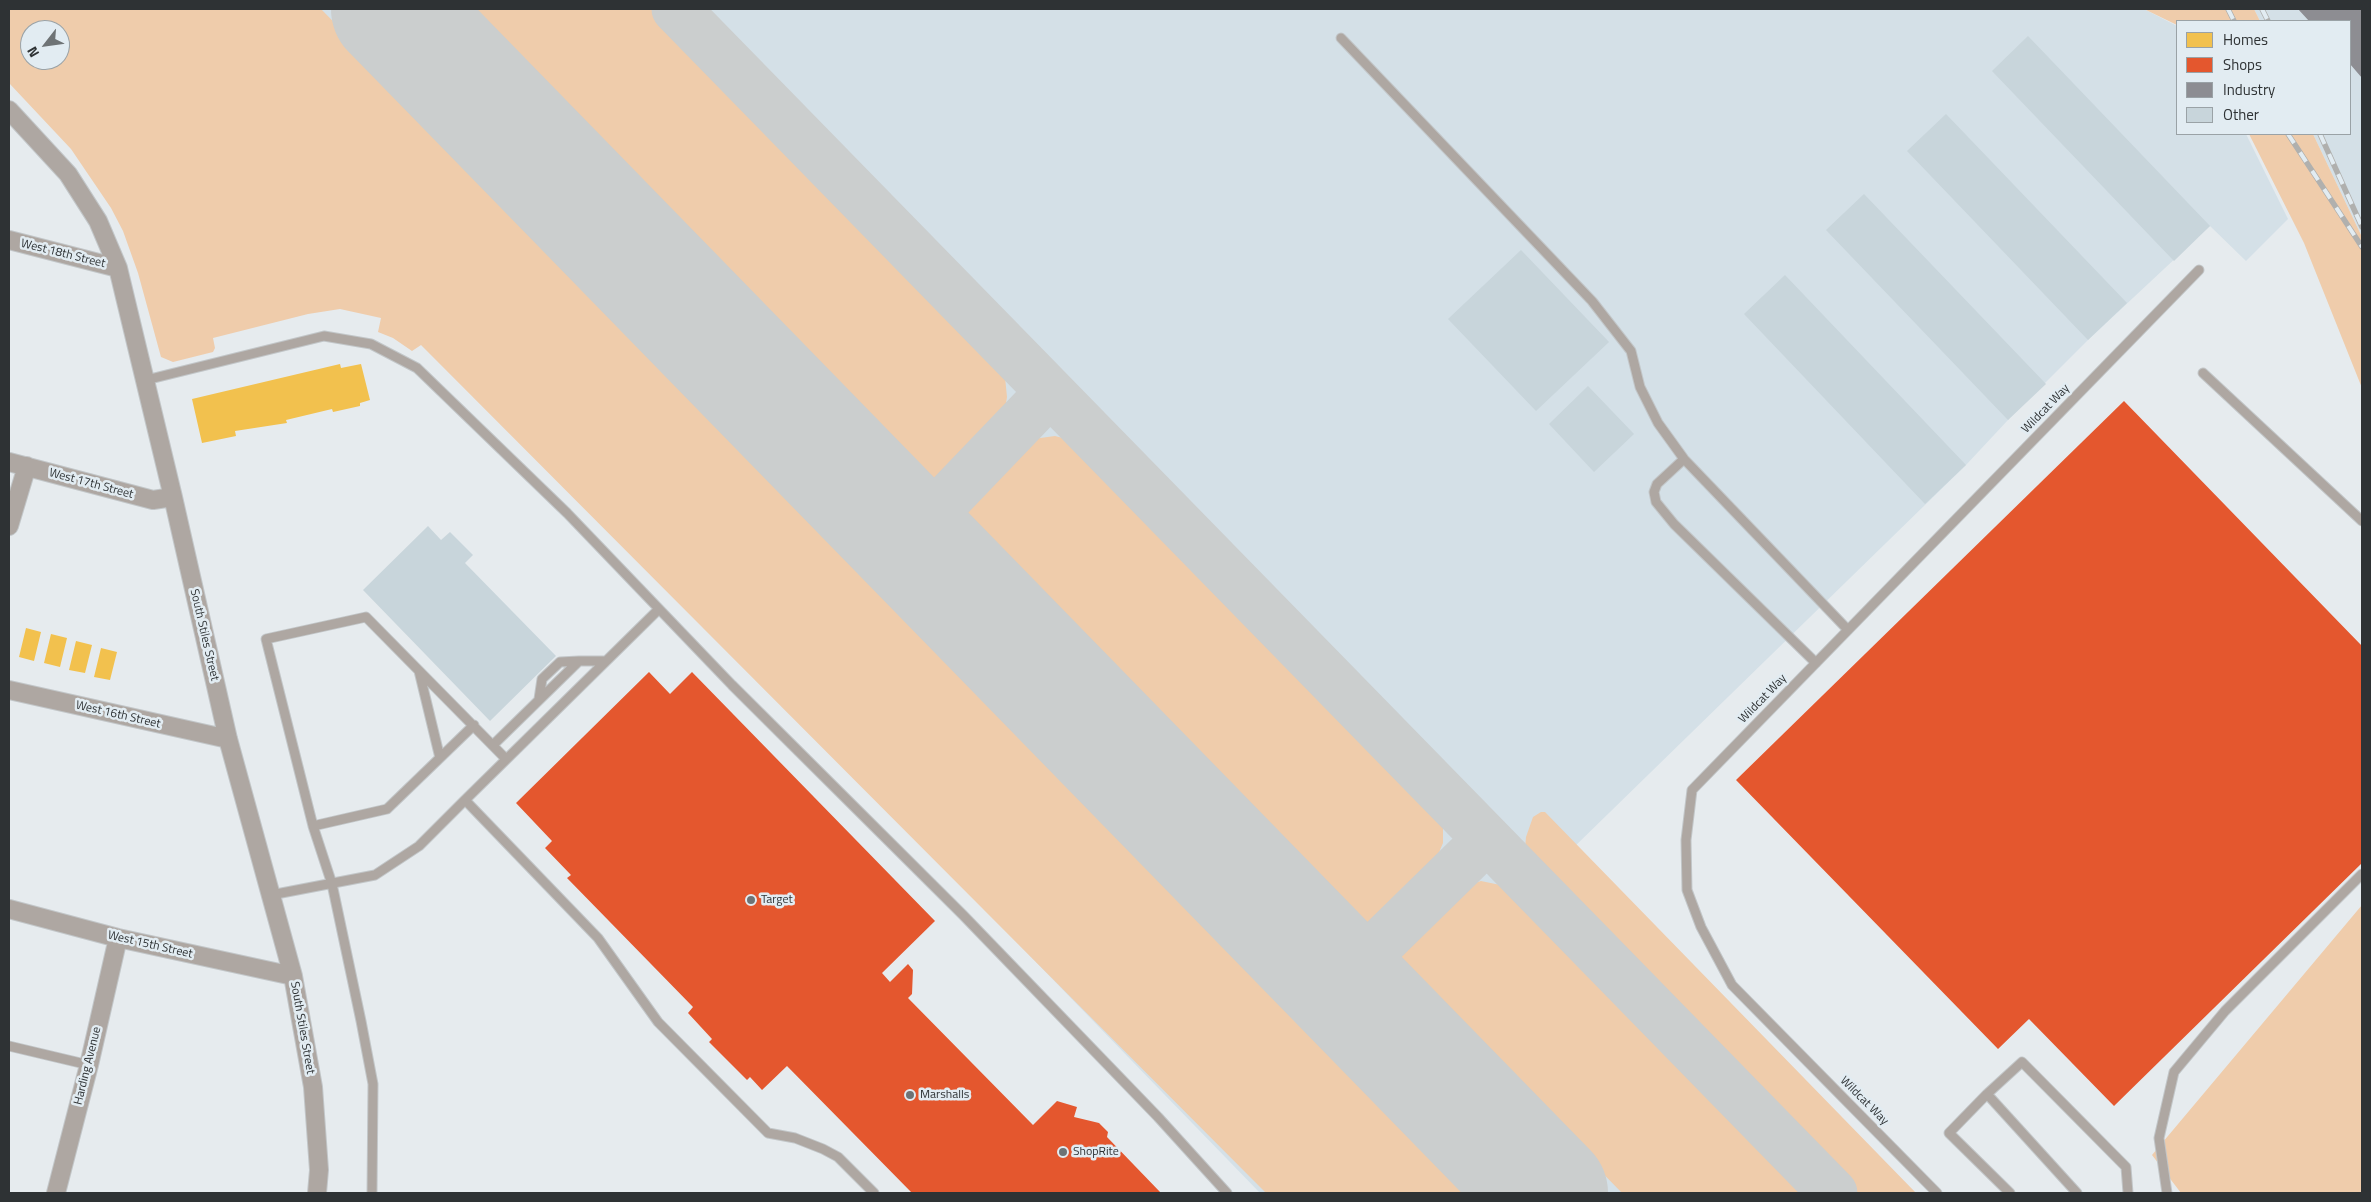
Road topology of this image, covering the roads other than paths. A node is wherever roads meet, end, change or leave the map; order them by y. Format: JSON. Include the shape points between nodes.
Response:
{"nodes":[{"id":1,"x":1341,"y":38,"type":"dead end"},
{"id":2,"x":9,"y":110,"type":"edge"},
{"id":3,"x":9,"y":240,"type":"edge"},
{"id":4,"x":118,"y":268,"type":"junction"},
{"id":5,"x":2199,"y":270,"type":"dead end"},
{"id":6,"x":2203,"y":373,"type":"dead end"},
{"id":7,"x":146,"y":380,"type":"junction"},
{"id":8,"x":1684,"y":459,"type":"junction"},
{"id":9,"x":9,"y":462,"type":"edge"},
{"id":10,"x":27,"y":466,"type":"junction"},
{"id":11,"x":173,"y":497,"type":"junction"},
{"id":12,"x":2362,"y":521,"type":"edge"},
{"id":13,"x":9,"y":526,"type":"edge"},
{"id":14,"x":659,"y":609,"type":"junction"},
{"id":15,"x":1848,"y":630,"type":"junction"},
{"id":16,"x":605,"y":661,"type":"junction"},
{"id":17,"x":1816,"y":663,"type":"junction"},
{"id":18,"x":419,"y":670,"type":"junction"},
{"id":19,"x":9,"y":690,"type":"edge"},
{"id":20,"x":474,"y":725,"type":"junction"},
{"id":21,"x":228,"y":740,"type":"junction"},
{"id":22,"x":493,"y":745,"type":"junction"},
{"id":23,"x":440,"y":758,"type":"junction"},
{"id":24,"x":506,"y":759,"type":"junction"},
{"id":25,"x":465,"y":800,"type":"junction"},
{"id":26,"x":313,"y":826,"type":"junction"},
{"id":27,"x":2362,"y":874,"type":"edge"},
{"id":28,"x":332,"y":884,"type":"junction"},
{"id":29,"x":271,"y":895,"type":"junction"},
{"id":30,"x":9,"y":909,"type":"edge"},
{"id":31,"x":118,"y":938,"type":"junction"},
{"id":32,"x":293,"y":976,"type":"junction"},
{"id":33,"x":9,"y":1046,"type":"edge"},
{"id":34,"x":89,"y":1065,"type":"junction"},
{"id":35,"x":1987,"y":1094,"type":"junction"},
{"id":36,"x":56,"y":1193,"type":"edge"},
{"id":37,"x":317,"y":1193,"type":"edge"},
{"id":38,"x":372,"y":1193,"type":"edge"},
{"id":39,"x":874,"y":1193,"type":"edge"},
{"id":40,"x":1227,"y":1193,"type":"edge"},
{"id":41,"x":1937,"y":1193,"type":"edge"},
{"id":42,"x":2010,"y":1193,"type":"edge"},
{"id":43,"x":2077,"y":1193,"type":"edge"},
{"id":44,"x":2128,"y":1193,"type":"edge"},
{"id":45,"x":2167,"y":1193,"type":"edge"}],
"edges":[{"from":1,"to":8,"type":"lane","via":[[1592,301],[1631,351],[1640,387],[1658,424]]},
{"from":2,"to":4,"type":"street","name":"South Stiles Street","via":[[68,174],[98,221]]},
{"from":3,"to":4,"type":"street","name":"West 18th Street"},
{"from":4,"to":7,"type":"street","name":"South Stiles Street"},
{"from":5,"to":15,"type":"lane","name":"Wildcat Way"},
{"from":6,"to":12,"type":"lane"},
{"from":7,"to":11,"type":"street","name":"South Stiles Street"},
{"from":7,"to":14,"type":"lane","via":[[324,336],[371,344],[417,368],[567,512]]},
{"from":8,"to":15,"type":"lane"},
{"from":8,"to":17,"type":"lane","via":[[1657,484],[1654,492],[1656,502],[1674,524]]},
{"from":9,"to":10,"type":"street","name":"West 17th Street"},
{"from":10,"to":11,"type":"street","name":"West 17th Street","via":[[153,500]]},
{"from":10,"to":13,"type":"street"},
{"from":11,"to":21,"type":"street","name":"South Stiles Street"},
{"from":14,"to":16,"type":"lane"},
{"from":14,"to":40,"type":"lane","via":[[963,914]]},
{"from":15,"to":17,"type":"lane","name":"Wildcat Way"},
{"from":16,"to":22,"type":"lane","via":[[579,661]]},
{"from":16,"to":24,"type":"lane"},
{"from":17,"to":41,"type":"lane","name":"Wildcat Way","via":[[1692,790],[1686,840],[1687,890],[1701,928],[1732,985]]},
{"from":18,"to":20,"type":"lane"},
{"from":18,"to":23,"type":"lane"},
{"from":18,"to":26,"type":"lane","via":[[366,617],[266,639]]},
{"from":19,"to":21,"type":"street","name":"West 16th Street"},
{"from":20,"to":22,"type":"lane"},
{"from":20,"to":23,"type":"lane"},
{"from":21,"to":29,"type":"street","name":"South Stiles Street"},
{"from":22,"to":24,"type":"lane"},
{"from":23,"to":26,"type":"lane","via":[[387,809]]},
{"from":24,"to":25,"type":"lane"},
{"from":25,"to":28,"type":"lane","via":[[419,846],[375,875]]},
{"from":25,"to":39,"type":"lane","via":[[598,938],[658,1022],[768,1133],[795,1138],[838,1157]]},
{"from":26,"to":28,"type":"lane"},
{"from":27,"to":45,"type":"lane","via":[[2225,1011],[2174,1072],[2159,1138]]},
{"from":28,"to":29,"type":"lane"},
{"from":28,"to":38,"type":"lane","via":[[373,1084]]},
{"from":29,"to":32,"type":"street","name":"South Stiles Street"},
{"from":30,"to":31,"type":"street","name":"West 15th Street"},
{"from":31,"to":32,"type":"street","name":"West 15th Street"},
{"from":31,"to":34,"type":"street","name":"Harding Avenue"},
{"from":32,"to":37,"type":"street","name":"South Stiles Street","via":[[313,1087],[319,1170]]},
{"from":33,"to":34,"type":"lane"},
{"from":34,"to":36,"type":"street","name":"Harding Avenue"},
{"from":35,"to":42,"type":"lane","via":[[1949,1133]]},
{"from":35,"to":43,"type":"lane"},
{"from":35,"to":44,"type":"lane","via":[[2022,1062],[2126,1167]]}]}
